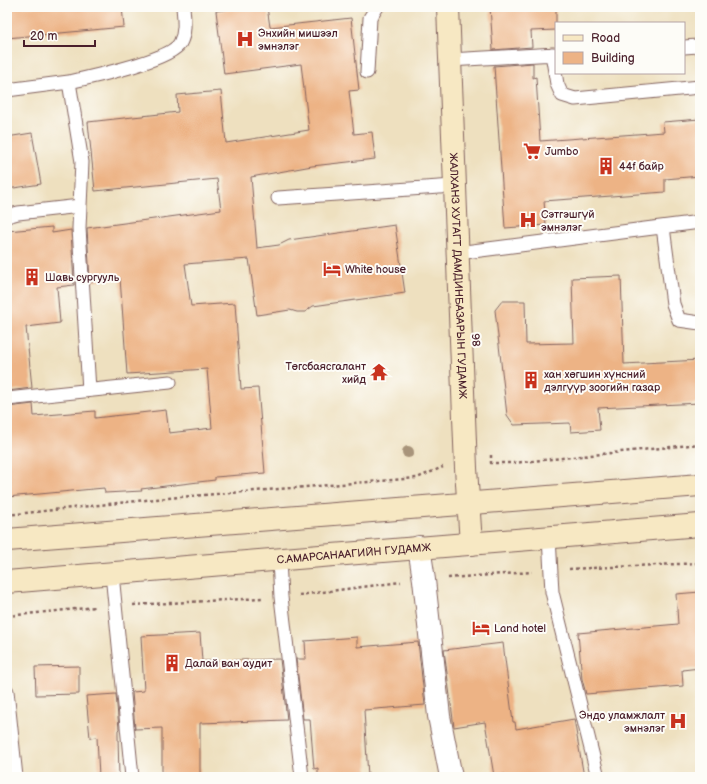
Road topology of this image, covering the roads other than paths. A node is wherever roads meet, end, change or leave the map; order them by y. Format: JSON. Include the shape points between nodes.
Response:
{"nodes":[{"id":1,"x":183,"y":7,"type":"edge"},
{"id":2,"x":377,"y":7,"type":"edge"},
{"id":3,"x":448,"y":7,"type":"edge"},
{"id":4,"x":685,"y":47,"type":"edge"},
{"id":5,"x":700,"y":48,"type":"edge"},
{"id":6,"x":554,"y":54,"type":"edge"},
{"id":7,"x":449,"y":60,"type":"junction"},
{"id":8,"x":555,"y":64,"type":"edge"},
{"id":9,"x":367,"y":72,"type":"dead end"},
{"id":10,"x":556,"y":74,"type":"edge"},
{"id":11,"x":69,"y":82,"type":"junction"},
{"id":12,"x":700,"y":87,"type":"edge"},
{"id":13,"x":7,"y":90,"type":"edge"},
{"id":14,"x":454,"y":186,"type":"junction"},
{"id":15,"x":278,"y":198,"type":"dead end"},
{"id":16,"x":80,"y":206,"type":"junction"},
{"id":17,"x":7,"y":216,"type":"edge"},
{"id":18,"x":700,"y":222,"type":"edge"},
{"id":19,"x":663,"y":227,"type":"junction"},
{"id":20,"x":457,"y":253,"type":"junction"},
{"id":21,"x":700,"y":324,"type":"edge"},
{"id":22,"x":170,"y":382,"type":"dead end"},
{"id":23,"x":89,"y":390,"type":"junction"},
{"id":24,"x":7,"y":399,"type":"edge"},
{"id":25,"x":700,"y":486,"type":"edge"},
{"id":26,"x":468,"y":505,"type":"junction"},
{"id":27,"x":700,"y":525,"type":"edge"},
{"id":28,"x":549,"y":537,"type":"junction"},
{"id":29,"x":7,"y":540,"type":"edge"},
{"id":30,"x":471,"y":544,"type":"junction"},
{"id":31,"x":419,"y":547,"type":"junction"},
{"id":32,"x":279,"y":560,"type":"junction"},
{"id":33,"x":112,"y":574,"type":"junction"},
{"id":34,"x":7,"y":582,"type":"edge"},
{"id":35,"x":7,"y":691,"type":"edge"},
{"id":36,"x":16,"y":777,"type":"edge"},
{"id":37,"x":132,"y":777,"type":"edge"},
{"id":38,"x":302,"y":777,"type":"edge"},
{"id":39,"x":451,"y":777,"type":"edge"},
{"id":40,"x":598,"y":777,"type":"edge"}],
"edges":[{"from":1,"to":11,"type":"lane","via":[[184,35],[180,45],[170,53],[133,66]]},
{"from":2,"to":9,"type":"lane","via":[[370,18]]},
{"from":3,"to":7,"type":"main road","name":"ЖАЛХАНЗ ХУТАГТ ДАМДИНБАЗАРЫН ГУДАМЖ"},
{"from":4,"to":5,"type":"lane"},
{"from":6,"to":7,"type":"lane"},
{"from":6,"to":8,"type":"lane"},
{"from":7,"to":14,"type":"main road","name":"ЖАЛХАНЗ ХУТАГТ ДАМДИНБАЗАРЫН ГУДАМЖ"},
{"from":10,"to":12,"type":"lane","via":[[562,95],[575,99]]},
{"from":11,"to":13,"type":"lane"},
{"from":11,"to":16,"type":"lane","via":[[82,162]]},
{"from":14,"to":15,"type":"lane"},
{"from":14,"to":20,"type":"main road","name":"ЖАЛХАНЗ ХУТАГТ ДАМДИНБАЗАРЫН ГУДАМЖ"},
{"from":16,"to":17,"type":"lane"},
{"from":16,"to":23,"type":"lane","via":[[79,228]]},
{"from":18,"to":19,"type":"lane"},
{"from":19,"to":20,"type":"lane"},
{"from":19,"to":21,"type":"lane","via":[[673,304],[680,320]]},
{"from":20,"to":26,"type":"main road","name":"ЖАЛХАНЗ ХУТАГТ ДАМДИНБАЗАРЫН ГУДАМЖ"},
{"from":22,"to":23,"type":"lane"},
{"from":23,"to":24,"type":"lane"},
{"from":25,"to":26,"type":"main road"},
{"from":26,"to":29,"type":"main road"},
{"from":26,"to":30,"type":"main road","name":"ЖАЛХАНЗ ХУТАГТ ДАМДИНБАЗАРЫН ГУДАМЖ"},
{"from":27,"to":28,"type":"main road","name":"С.АМАРСАНААГИЙН ГУДАМЖ"},
{"from":28,"to":30,"type":"main road","name":"С.АМАРСАНААГИЙН ГУДАМЖ"},
{"from":28,"to":40,"type":"lane","via":[[552,592]]},
{"from":30,"to":31,"type":"main road","name":"С.АМАРСАНААГИЙН ГУДАМЖ"},
{"from":31,"to":32,"type":"main road","name":"С.АМАРСАНААГИЙН ГУДАМЖ"},
{"from":31,"to":39,"type":"street","via":[[439,716]]},
{"from":32,"to":33,"type":"main road","name":"С.АМАРСАНААГИЙН ГУДАМЖ"},
{"from":32,"to":38,"type":"lane"},
{"from":33,"to":34,"type":"main road","name":"С.АМАРСАНААГИЙН ГУДАМЖ"},
{"from":33,"to":37,"type":"lane"},
{"from":35,"to":36,"type":"lane"}]}
